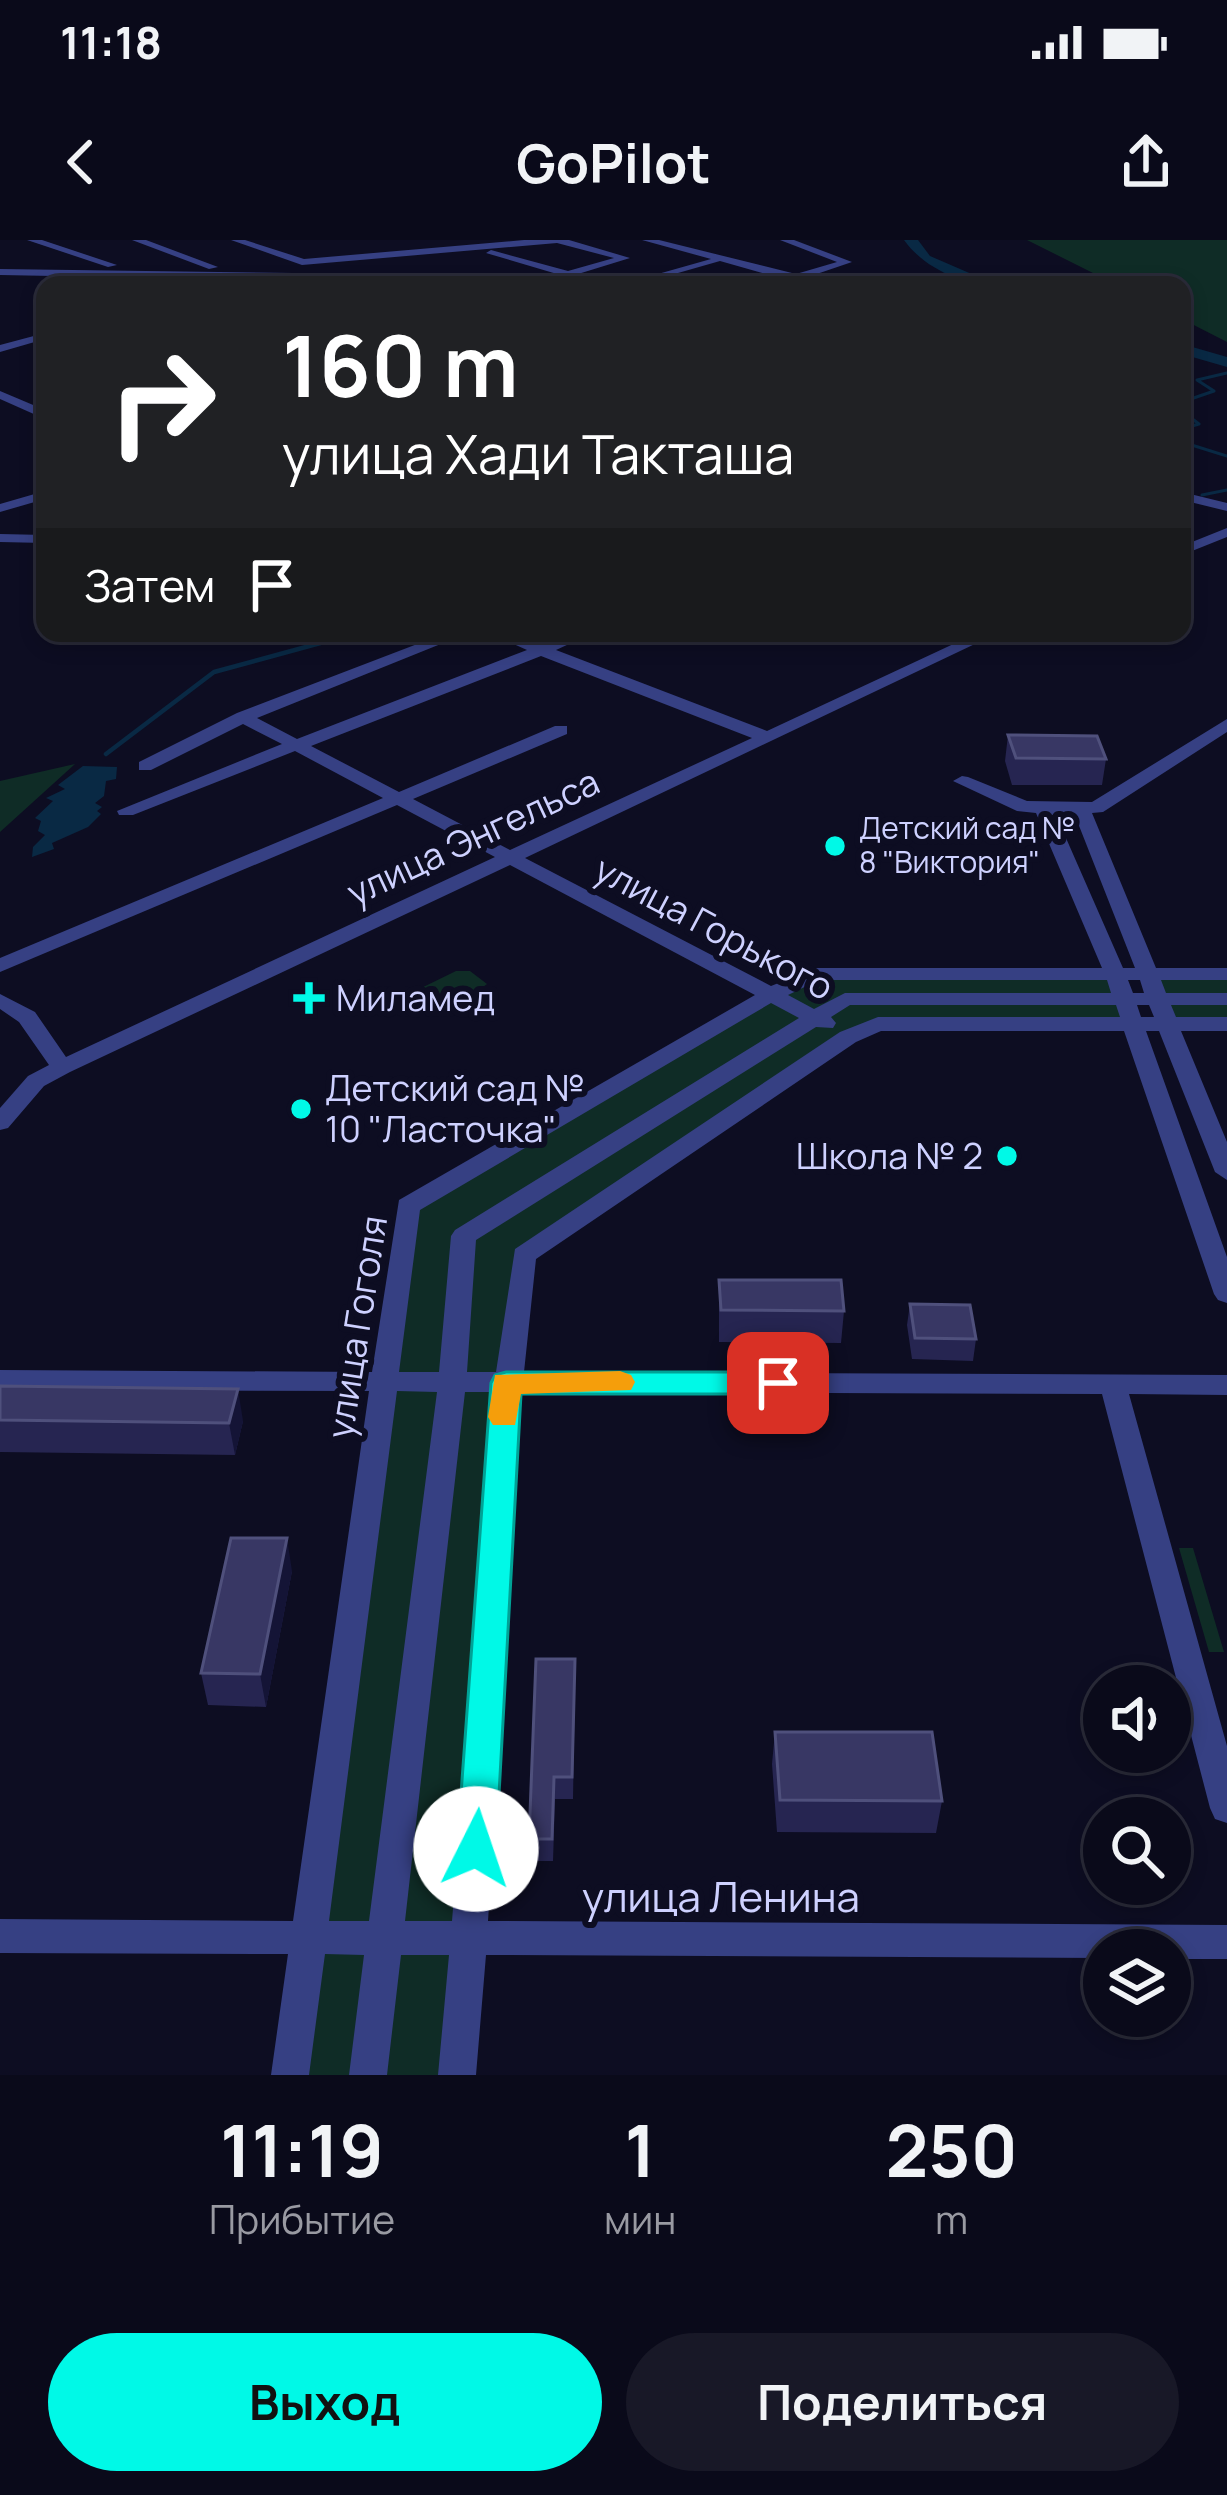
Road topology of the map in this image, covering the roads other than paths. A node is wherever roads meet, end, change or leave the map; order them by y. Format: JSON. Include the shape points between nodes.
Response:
{"nodes":[{"id":1,"x":32,"y":240,"type":"edge"},
{"id":2,"x":137,"y":240,"type":"edge"},
{"id":3,"x":236,"y":240,"type":"edge"},
{"id":4,"x":449,"y":240,"type":"edge"},
{"id":5,"x":557,"y":240,"type":"edge"},
{"id":6,"x":647,"y":240,"type":"edge"},
{"id":7,"x":785,"y":240,"type":"edge"},
{"id":8,"x":355,"y":245,"type":"dead end"},
{"id":9,"x":473,"y":248,"type":"junction"},
{"id":10,"x":387,"y":255,"type":"junction"},
{"id":11,"x":720,"y":259,"type":"junction"},
{"id":12,"x":302,"y":262,"type":"junction"},
{"id":13,"x":0,"y":272,"type":"edge"},
{"id":14,"x":262,"y":273,"type":"junction"},
{"id":15,"x":143,"y":274,"type":"junction"},
{"id":16,"x":567,"y":274,"type":"junction"},
{"id":17,"x":238,"y":276,"type":"junction"},
{"id":18,"x":267,"y":276,"type":"edge"},
{"id":19,"x":375,"y":276,"type":"edge"},
{"id":20,"x":445,"y":276,"type":"edge"},
{"id":21,"x":560,"y":276,"type":"edge"},
{"id":22,"x":658,"y":276,"type":"edge"},
{"id":23,"x":780,"y":276,"type":"edge"},
{"id":24,"x":811,"y":276,"type":"edge"},
{"id":25,"x":36,"y":338,"type":"edge"},
{"id":26,"x":26,"y":341,"type":"junction"},
{"id":27,"x":36,"y":345,"type":"edge"},
{"id":28,"x":0,"y":349,"type":"edge"},
{"id":29,"x":0,"y":395,"type":"edge"},
{"id":30,"x":36,"y":412,"type":"edge"},
{"id":31,"x":36,"y":498,"type":"edge"},
{"id":32,"x":1191,"y":498,"type":"edge"},
{"id":33,"x":1227,"y":507,"type":"edge"},
{"id":34,"x":0,"y":508,"type":"edge"},
{"id":35,"x":1227,"y":532,"type":"edge"},
{"id":36,"x":0,"y":538,"type":"edge"},
{"id":37,"x":36,"y":539,"type":"edge"},
{"id":38,"x":1191,"y":547,"type":"edge"},
{"id":39,"x":437,"y":642,"type":"edge"},
{"id":40,"x":520,"y":642,"type":"edge"},
{"id":41,"x":562,"y":642,"type":"edge"},
{"id":42,"x":970,"y":642,"type":"edge"},
{"id":43,"x":541,"y":650,"type":"junction"},
{"id":44,"x":243,"y":717,"type":"junction"},
{"id":45,"x":1227,"y":724,"type":"edge"},
{"id":46,"x":561,"y":730,"type":"dead end"},
{"id":47,"x":764,"y":736,"type":"junction"},
{"id":48,"x":294,"y":744,"type":"junction"},
{"id":49,"x":145,"y":766,"type":"dead end"},
{"id":50,"x":962,"y":781,"type":"dead end"},
{"id":51,"x":398,"y":797,"type":"junction"},
{"id":52,"x":1043,"y":807,"type":"junction"},
{"id":53,"x":1081,"y":808,"type":"junction"},
{"id":54,"x":126,"y":811,"type":"dead end"},
{"id":55,"x":509,"y":858,"type":"junction"},
{"id":56,"x":4,"y":964,"type":"edge"},
{"id":57,"x":1227,"y":974,"type":"edge"},
{"id":58,"x":770,"y":995,"type":"junction"},
{"id":59,"x":1159,"y":999,"type":"junction"},
{"id":60,"x":1227,"y":999,"type":"edge"},
{"id":61,"x":0,"y":1000,"type":"edge"},
{"id":62,"x":1124,"y":1000,"type":"junction"},
{"id":63,"x":814,"y":1016,"type":"junction"},
{"id":64,"x":1227,"y":1024,"type":"edge"},
{"id":65,"x":848,"y":1037,"type":"junction"},
{"id":66,"x":62,"y":1067,"type":"junction"},
{"id":67,"x":0,"y":1123,"type":"edge"},
{"id":68,"x":1227,"y":1172,"type":"edge"},
{"id":69,"x":1227,"y":1294,"type":"edge"},
{"id":70,"x":0,"y":1381,"type":"edge"},
{"id":71,"x":384,"y":1382,"type":"junction"},
{"id":72,"x":506,"y":1383,"type":"junction"},
{"id":73,"x":452,"y":1384,"type":"junction"},
{"id":74,"x":1113,"y":1385,"type":"junction"},
{"id":75,"x":1227,"y":1385,"type":"edge"},
{"id":76,"x":1227,"y":1808,"type":"edge"},
{"id":77,"x":308,"y":1935,"type":"junction"},
{"id":78,"x":0,"y":1936,"type":"edge"},
{"id":79,"x":383,"y":1938,"type":"junction"},
{"id":80,"x":470,"y":1942,"type":"junction"},
{"id":81,"x":1227,"y":1942,"type":"edge"},
{"id":82,"x":290,"y":2075,"type":"edge"},
{"id":83,"x":368,"y":2075,"type":"edge"},
{"id":84,"x":457,"y":2075,"type":"edge"}],
"edges":[{"from":1,"to":15,"type":"street"},
{"from":2,"to":17,"type":"street"},
{"from":3,"to":12,"type":"street"},
{"from":4,"to":9,"type":"street"},
{"from":5,"to":9,"type":"street"},
{"from":5,"to":16,"type":"street","via":[[625,259]]},
{"from":6,"to":11,"type":"street"},
{"from":7,"to":24,"type":"street","via":[[847,262]]},
{"from":8,"to":10,"type":"street"},
{"from":9,"to":10,"type":"street"},
{"from":9,"to":16,"type":"street"},
{"from":10,"to":12,"type":"street"},
{"from":10,"to":20,"type":"street"},
{"from":11,"to":22,"type":"street"},
{"from":11,"to":23,"type":"street"},
{"from":12,"to":14,"type":"street"},
{"from":13,"to":15,"type":"street"},
{"from":14,"to":17,"type":"street"},
{"from":14,"to":18,"type":"street"},
{"from":14,"to":19,"type":"street"},
{"from":15,"to":17,"type":"street"},
{"from":16,"to":21,"type":"street"},
{"from":25,"to":26,"type":"street"},
{"from":26,"to":27,"type":"street"},
{"from":26,"to":28,"type":"street"},
{"from":29,"to":30,"type":"street"},
{"from":31,"to":34,"type":"street"},
{"from":32,"to":33,"type":"street"},
{"from":35,"to":38,"type":"street"},
{"from":36,"to":37,"type":"street"},
{"from":39,"to":44,"type":"street"},
{"from":40,"to":43,"type":"street"},
{"from":41,"to":43,"type":"street"},
{"from":42,"to":47,"type":"street","name":"улица Энгельса"},
{"from":43,"to":47,"type":"street"},
{"from":43,"to":48,"type":"street"},
{"from":44,"to":48,"type":"street","name":"улица Горького"},
{"from":44,"to":49,"type":"street"},
{"from":45,"to":53,"type":"street","via":[[1096,808]]},
{"from":46,"to":51,"type":"street"},
{"from":47,"to":55,"type":"street","name":"улица Энгельса"},
{"from":48,"to":51,"type":"street","name":"улица Горького"},
{"from":48,"to":54,"type":"street"},
{"from":50,"to":52,"type":"street"},
{"from":51,"to":55,"type":"street","name":"улица Горького"},
{"from":51,"to":56,"type":"street"},
{"from":52,"to":53,"type":"street"},
{"from":52,"to":62,"type":"street"},
{"from":53,"to":59,"type":"street"},
{"from":55,"to":58,"type":"street","name":"улица Горького"},
{"from":55,"to":66,"type":"street","name":"улица Энгельса"},
{"from":57,"to":59,"type":"street"},
{"from":58,"to":62,"type":"street","name":"улица Гоголя","via":[[816,974]]},
{"from":58,"to":63,"type":"street","name":"улица Горького"},
{"from":58,"to":71,"type":"street","name":"улица Гоголя","via":[[408,1206]]},
{"from":59,"to":60,"type":"street"},
{"from":59,"to":62,"type":"street"},
{"from":59,"to":64,"type":"street"},
{"from":59,"to":68,"type":"street"},
{"from":61,"to":66,"type":"street","via":[[27,1017]]},
{"from":62,"to":63,"type":"street","via":[[864,997]]},
{"from":62,"to":65,"type":"street","via":[[878,1024]]},
{"from":62,"to":69,"type":"street"},
{"from":63,"to":65,"type":"street","name":"улица Горького"},
{"from":63,"to":73,"type":"street","via":[[464,1236]]},
{"from":65,"to":72,"type":"street","via":[[524,1255]]},
{"from":66,"to":67,"type":"street","name":"улица Энгельса","via":[[36,1081]]},
{"from":70,"to":71,"type":"street"},
{"from":71,"to":73,"type":"street"},
{"from":71,"to":77,"type":"street","name":"улица Гоголя"},
{"from":72,"to":73,"type":"street"},
{"from":72,"to":74,"type":"street"},
{"from":72,"to":80,"type":"street"},
{"from":73,"to":79,"type":"street"},
{"from":74,"to":75,"type":"street"},
{"from":74,"to":76,"type":"street"},
{"from":77,"to":78,"type":"street","name":"улица Ленина"},
{"from":77,"to":79,"type":"street","name":"улица Ленина"},
{"from":77,"to":82,"type":"street","name":"улица Гоголя"},
{"from":79,"to":80,"type":"street","name":"улица Ленина"},
{"from":79,"to":83,"type":"street"},
{"from":80,"to":81,"type":"street","name":"улица Ленина"},
{"from":80,"to":84,"type":"street"}]}
